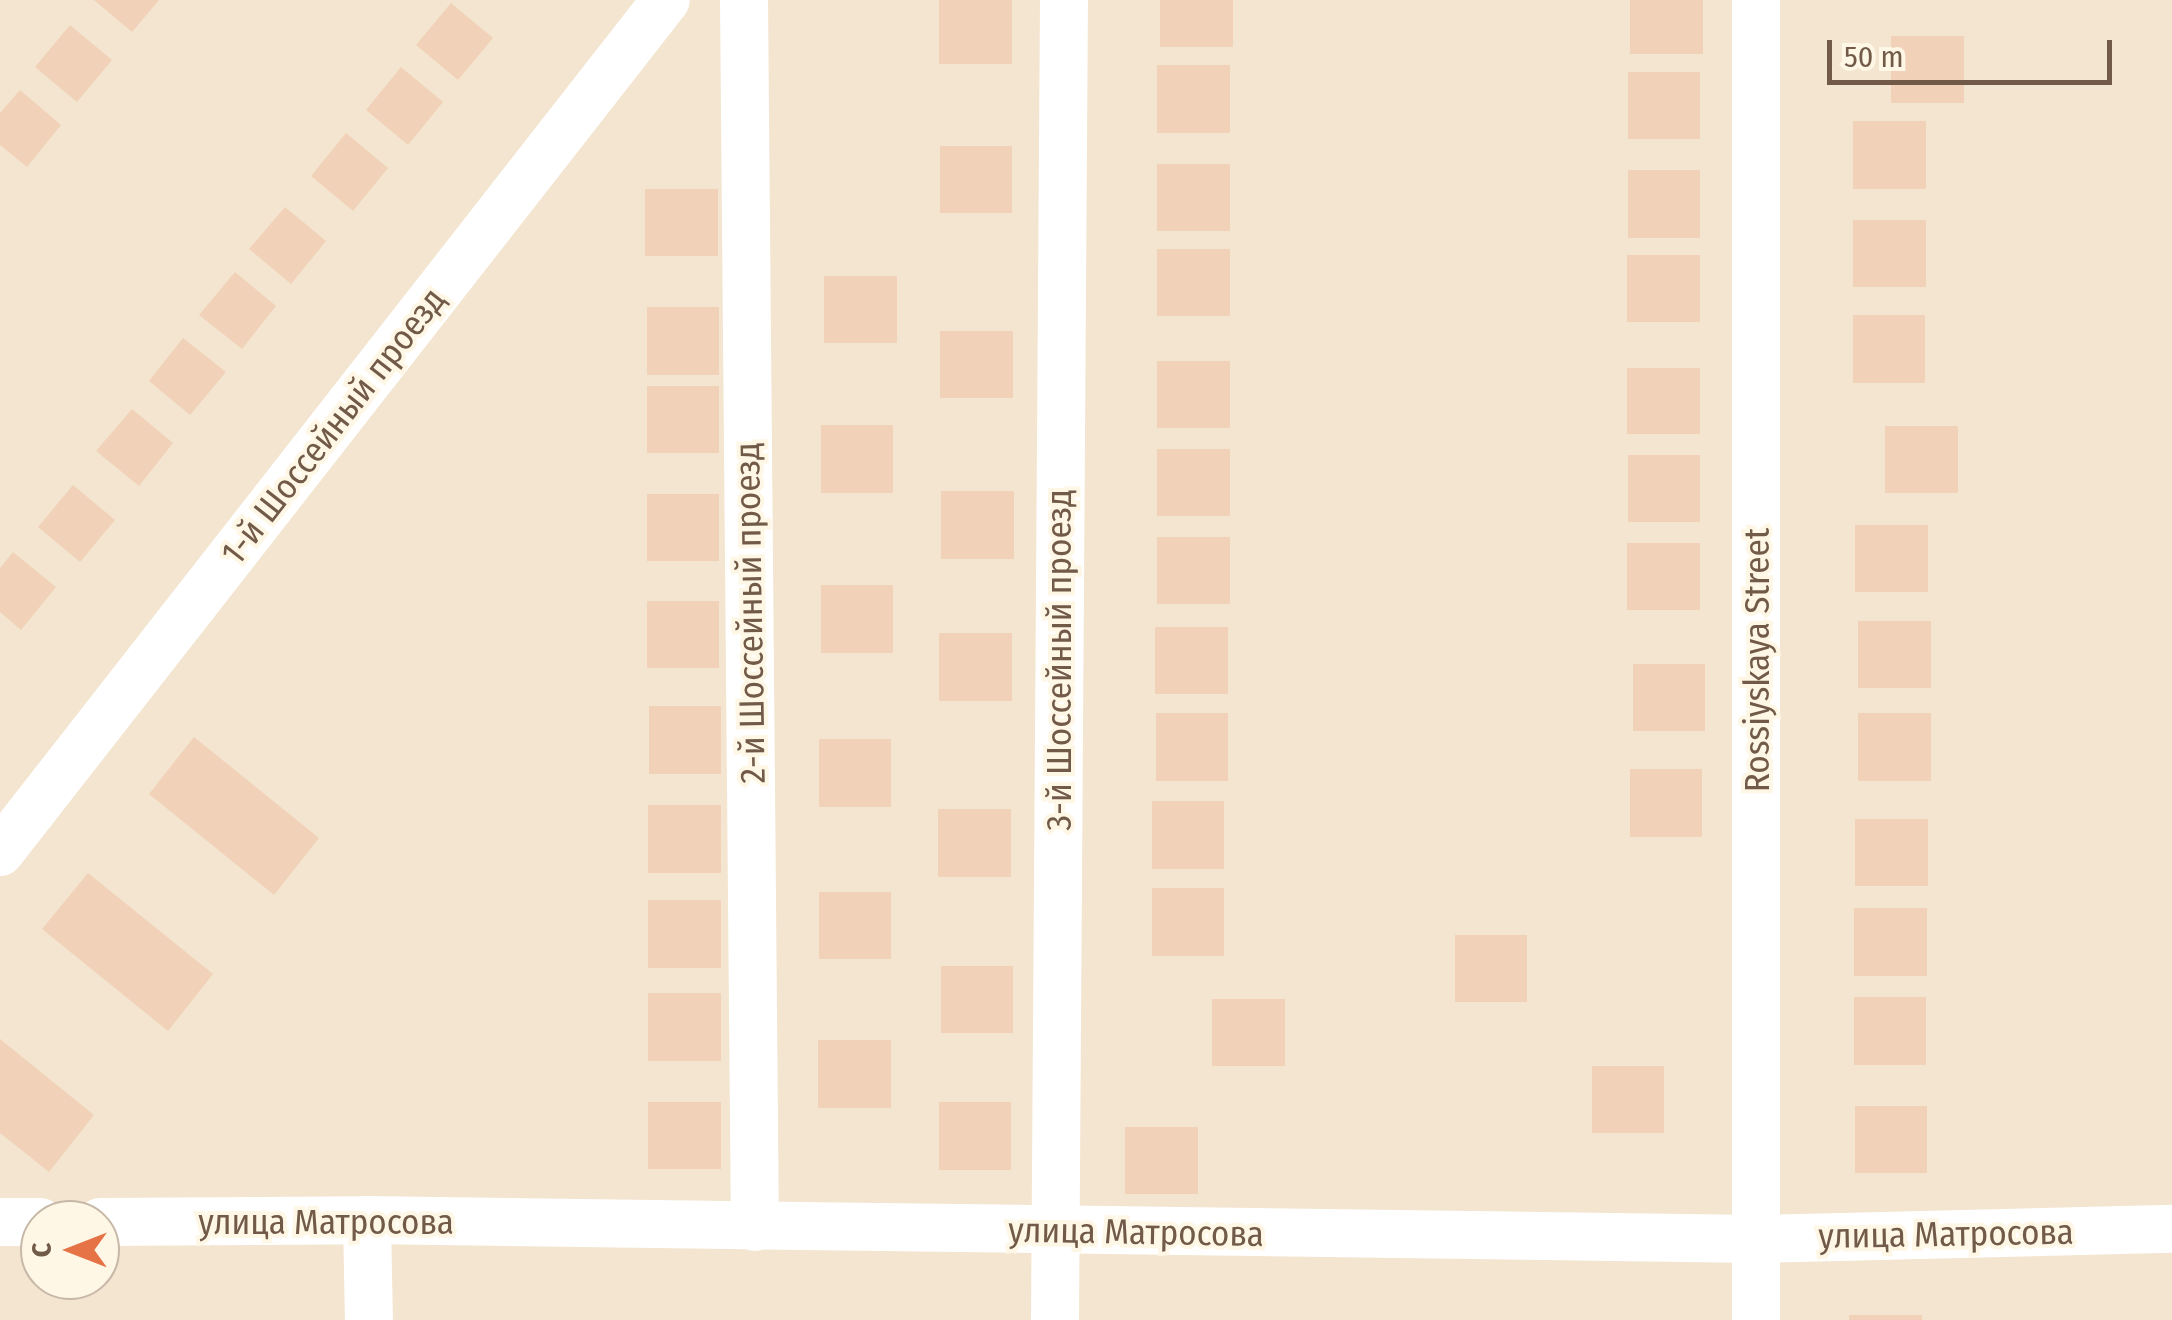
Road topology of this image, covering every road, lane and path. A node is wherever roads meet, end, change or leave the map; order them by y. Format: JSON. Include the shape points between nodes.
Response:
{"nodes":[{"id":1,"x":666,"y":0,"type":"edge"},
{"id":2,"x":744,"y":0,"type":"edge"},
{"id":3,"x":1064,"y":0,"type":"edge"},
{"id":4,"x":1756,"y":0,"type":"edge"},
{"id":5,"x":0,"y":852,"type":"edge"},
{"id":6,"x":367,"y":1220,"type":"junction"},
{"id":7,"x":120,"y":1222,"type":"edge"},
{"id":8,"x":756,"y":1227,"type":"junction"},
{"id":9,"x":2172,"y":1229,"type":"edge"},
{"id":10,"x":1054,"y":1231,"type":"junction"},
{"id":11,"x":1757,"y":1239,"type":"junction"},
{"id":12,"x":368,"y":1320,"type":"edge"},
{"id":13,"x":1055,"y":1320,"type":"edge"},
{"id":14,"x":1756,"y":1320,"type":"edge"}],
"edges":[{"from":1,"to":5,"type":"street","name":"1-й Шоссейный проезд"},
{"from":2,"to":8,"type":"street","name":"2-й Шоссейный проезд"},
{"from":3,"to":10,"type":"street","name":"3-й Шоссейный проезд"},
{"from":4,"to":11,"type":"street","name":"Rossiyskaya Street"},
{"from":6,"to":7,"type":"street","name":"улица Матросова"},
{"from":6,"to":8,"type":"street","name":"улица Матросова"},
{"from":6,"to":12,"type":"street"},
{"from":8,"to":10,"type":"street","name":"улица Матросова"},
{"from":9,"to":11,"type":"street","name":"улица Матросова"},
{"from":10,"to":11,"type":"street","name":"улица Матросова"},
{"from":10,"to":13,"type":"street","name":"3-й Шоссейный проезд"},
{"from":11,"to":14,"type":"street","name":"Rossiyskaya Street"}]}
